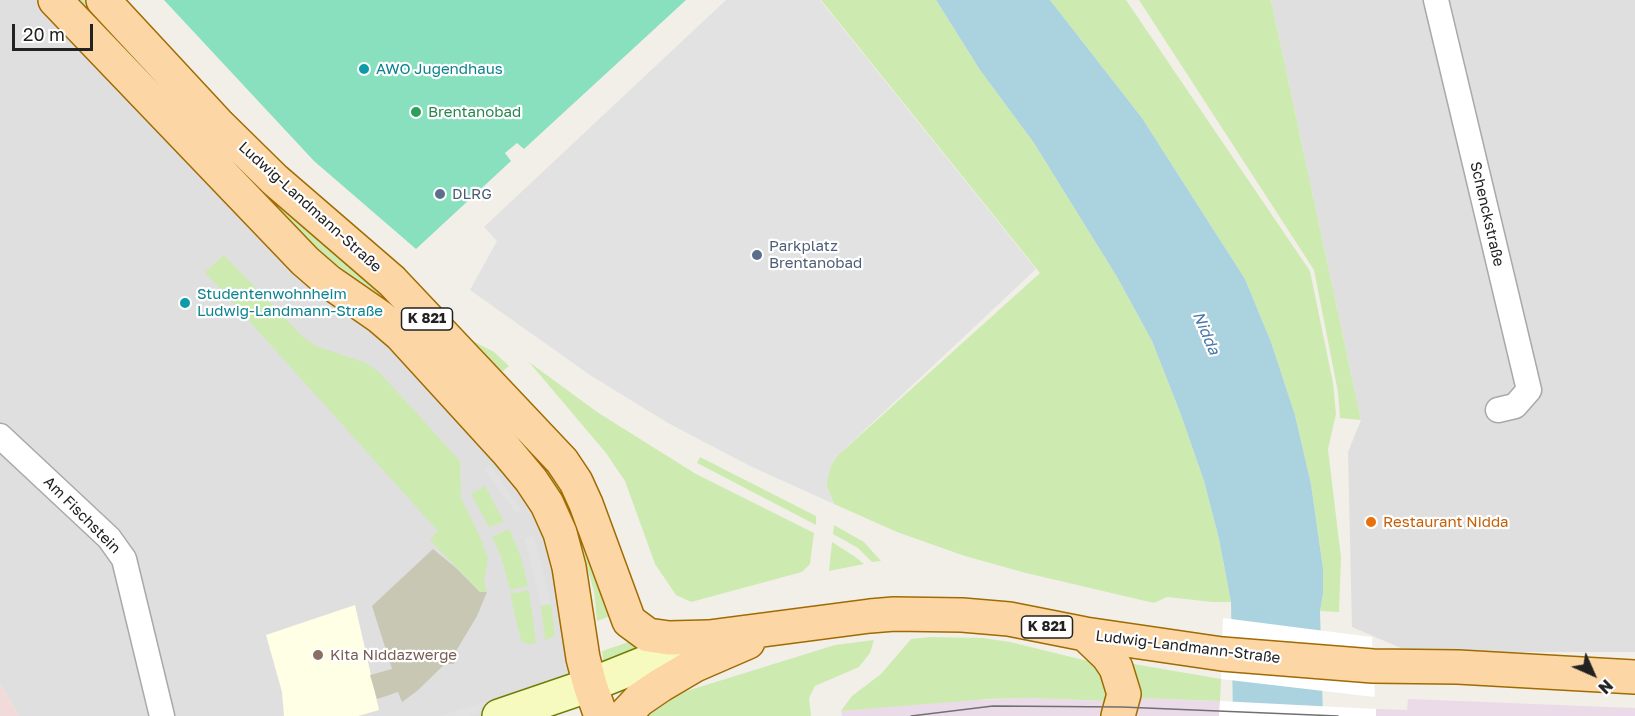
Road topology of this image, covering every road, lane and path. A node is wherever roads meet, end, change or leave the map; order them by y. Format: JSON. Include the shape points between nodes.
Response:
{"nodes":[{"id":1,"x":55,"y":0,"type":"edge"},
{"id":2,"x":103,"y":0,"type":"edge"},
{"id":3,"x":1436,"y":0,"type":"edge"},
{"id":4,"x":1498,"y":410,"type":"dead end"},
{"id":5,"x":0,"y":436,"type":"edge"},
{"id":6,"x":789,"y":627,"type":"junction"},
{"id":7,"x":1085,"y":634,"type":"junction"},
{"id":8,"x":709,"y":637,"type":"junction"},
{"id":9,"x":1635,"y":678,"type":"edge"},
{"id":10,"x":590,"y":685,"type":"junction"},
{"id":11,"x":162,"y":716,"type":"edge"},
{"id":12,"x":499,"y":716,"type":"edge"},
{"id":13,"x":601,"y":716,"type":"edge"},
{"id":14,"x":624,"y":716,"type":"edge"},
{"id":15,"x":1118,"y":716,"type":"edge"}],
"edges":[{"from":1,"to":10,"type":"main road","number":"K 821","via":[[305,261],[400,335],[531,480],[547,504],[562,541]]},
{"from":2,"to":8,"type":"main road","name":"Ludwig-Landmann-Straße","number":"K 821","via":[[275,180],[392,281],[562,461],[586,504],[629,621],[654,637]]},
{"from":3,"to":4,"type":"street","name":"Schenckstraße","via":[[1528,390],[1515,406]]},
{"from":5,"to":11,"type":"street","name":"Am Fischstein","via":[[109,538],[124,559]]},
{"from":6,"to":7,"type":"main road","name":"Ludwig-Landmann-Straße","number":"K 821","via":[[870,616],[962,615],[1009,619]]},
{"from":6,"to":8,"type":"main road","name":"Ludwig-Landmann-Straße","number":"K 821"},
{"from":6,"to":14,"type":"main road","via":[[695,665],[639,700]]},
{"from":7,"to":9,"type":"main road","name":"Ludwig-Landmann-Straße","number":"K 821","via":[[1222,654],[1373,666]]},
{"from":7,"to":15,"type":"main road","via":[[1116,668],[1124,694]]},
{"from":8,"to":10,"type":"main road","name":"Ludwig-Landmann-Straße"},
{"from":10,"to":12,"type":"main road","name":"Ludwig-Landmann-Straße"},
{"from":10,"to":13,"type":"main road","number":"K 821"}]}
